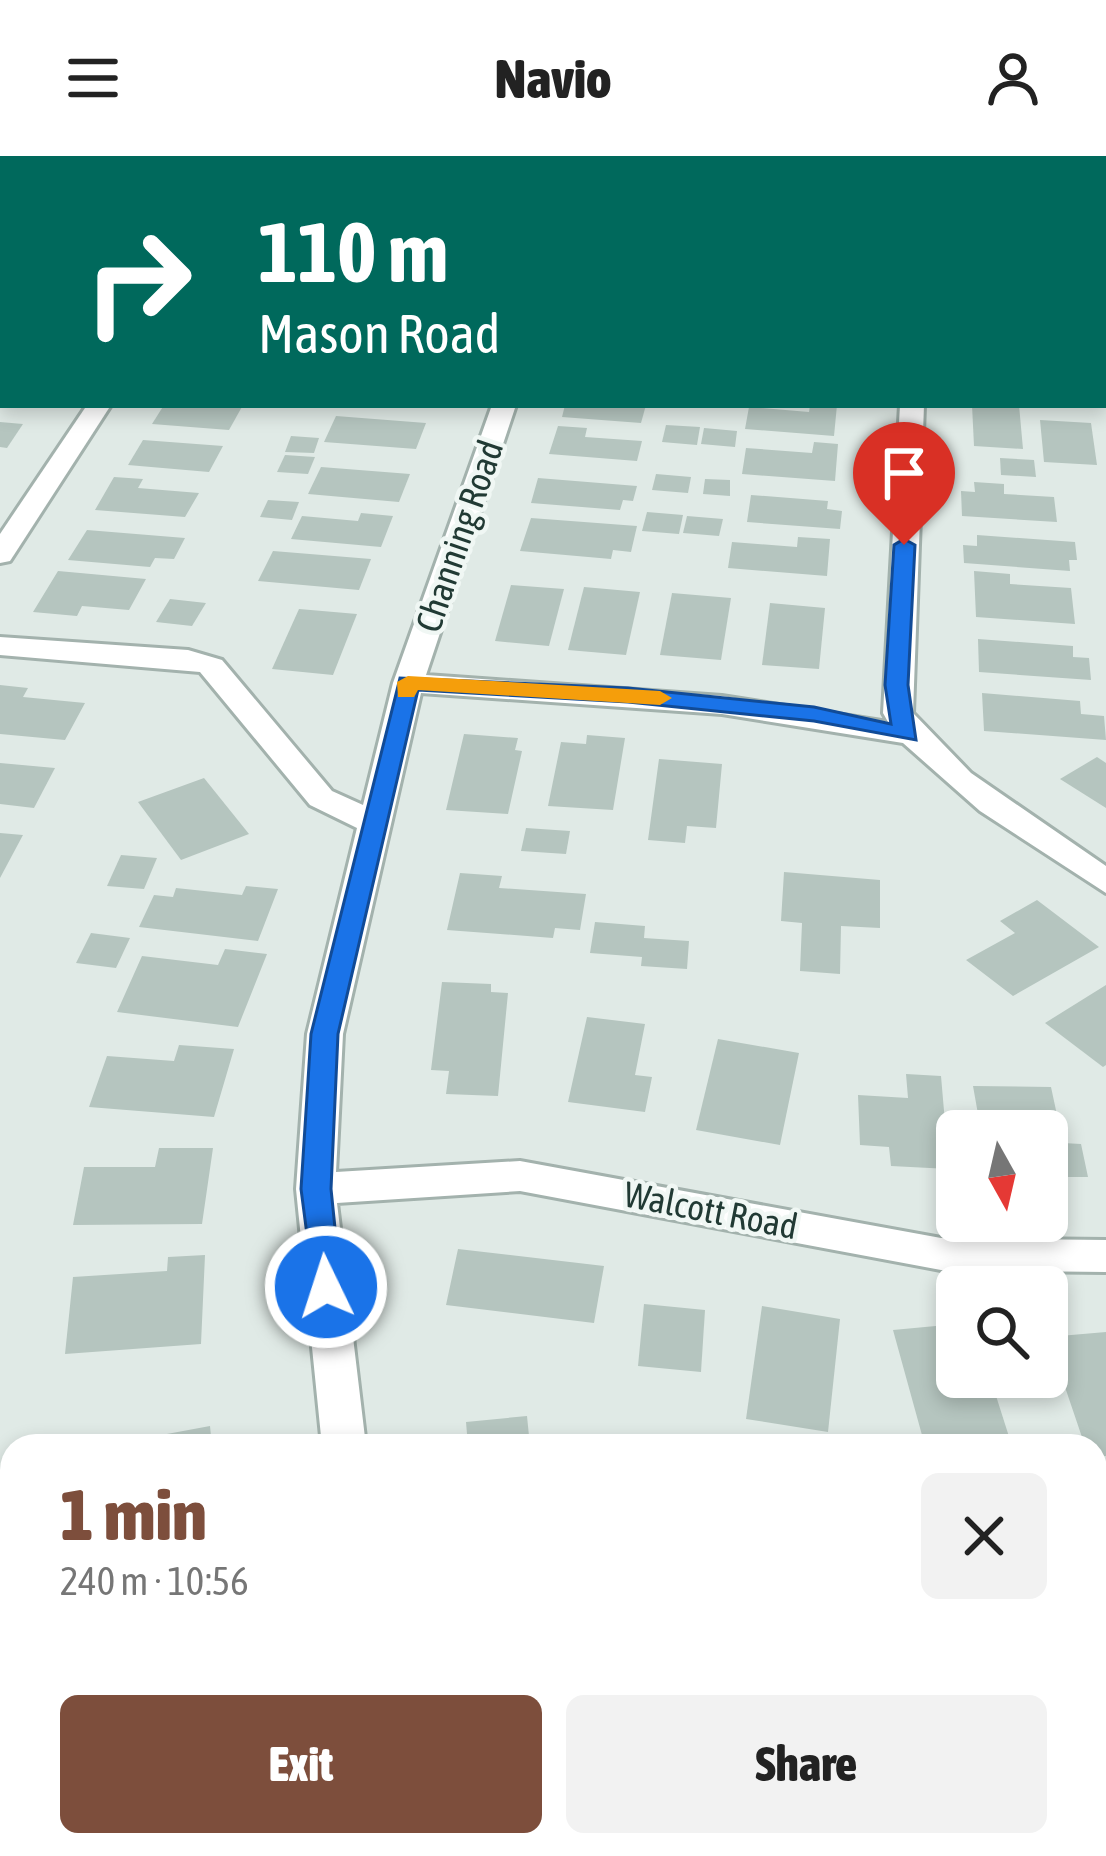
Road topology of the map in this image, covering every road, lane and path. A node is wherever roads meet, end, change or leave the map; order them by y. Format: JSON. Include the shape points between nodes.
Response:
{"nodes":[{"id":1,"x":97,"y":408,"type":"edge"},
{"id":2,"x":503,"y":408,"type":"edge"},
{"id":3,"x":912,"y":408,"type":"edge"},
{"id":4,"x":0,"y":555,"type":"edge"},
{"id":5,"x":0,"y":646,"type":"edge"},
{"id":6,"x":408,"y":682,"type":"junction"},
{"id":7,"x":908,"y":735,"type":"junction"},
{"id":8,"x":373,"y":823,"type":"junction"},
{"id":9,"x":1106,"y":882,"type":"edge"},
{"id":10,"x":316,"y":1189,"type":"junction"},
{"id":11,"x":1106,"y":1256,"type":"edge"},
{"id":12,"x":343,"y":1434,"type":"edge"}],
"edges":[{"from":1,"to":4,"type":"street"},
{"from":2,"to":6,"type":"street","name":"Channing Road"},
{"from":3,"to":7,"type":"street","via":[[897,685]]},
{"from":5,"to":8,"type":"street","via":[[212,666],[321,798]]},
{"from":6,"to":7,"type":"street","via":[[814,714]]},
{"from":6,"to":8,"type":"street","name":"Channing Road"},
{"from":7,"to":9,"type":"street"},
{"from":8,"to":10,"type":"street","name":"Channing Road","via":[[325,1034]]},
{"from":10,"to":11,"type":"street","name":"Walcott Road","via":[[520,1176],[941,1254]]},
{"from":10,"to":12,"type":"street","name":"Channing Road"}]}
